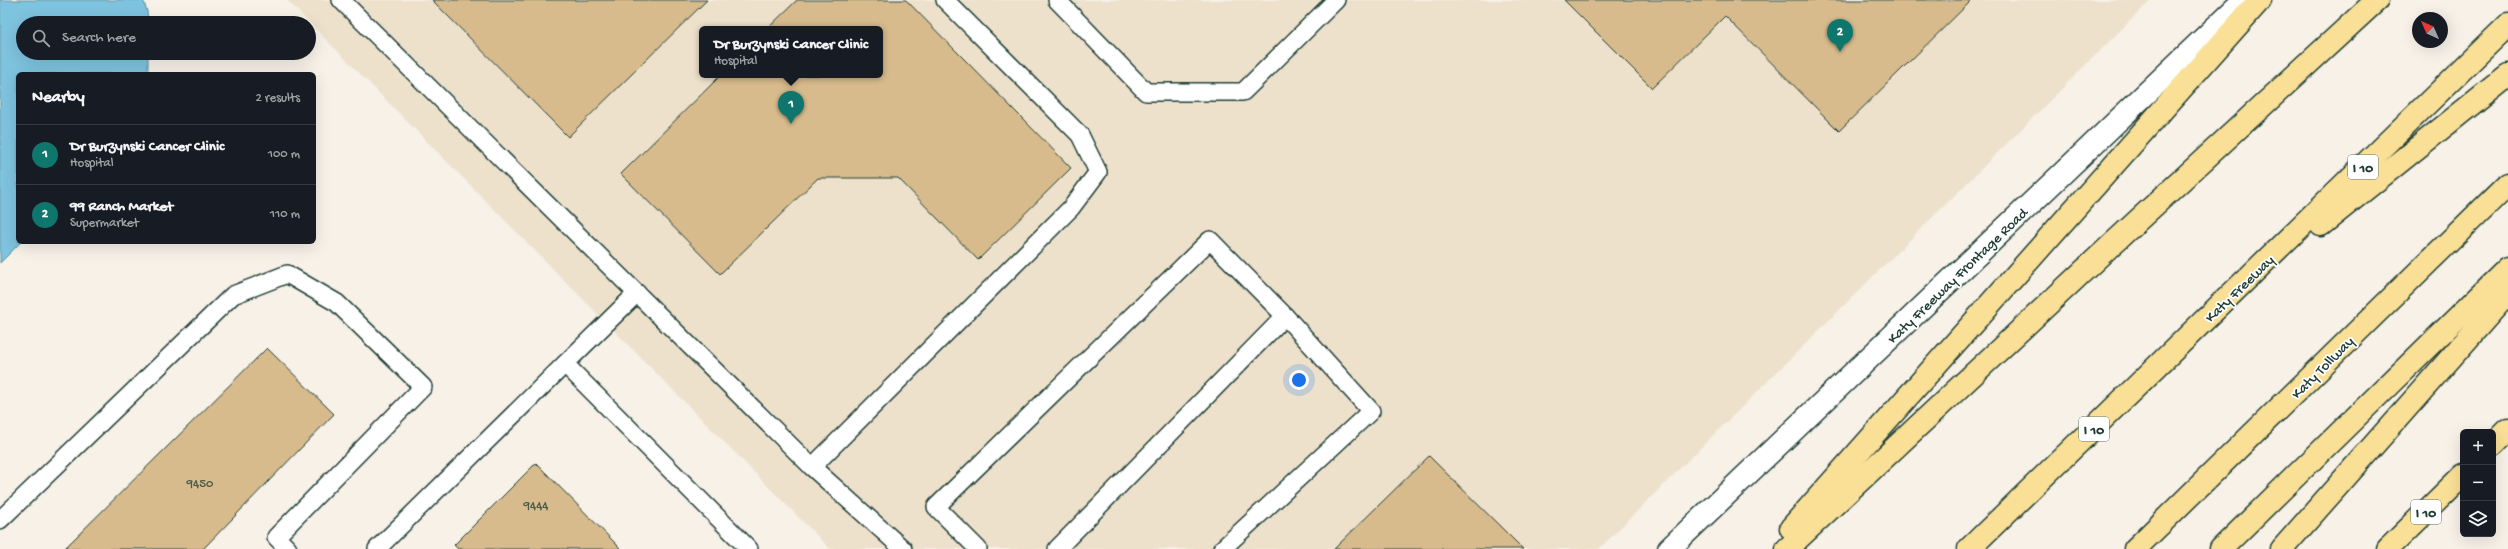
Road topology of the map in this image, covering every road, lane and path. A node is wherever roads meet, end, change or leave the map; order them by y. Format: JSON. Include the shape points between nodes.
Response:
{"nodes":[{"id":1,"x":341,"y":0,"type":"edge"},
{"id":2,"x":945,"y":0,"type":"edge"},
{"id":3,"x":1057,"y":0,"type":"edge"},
{"id":4,"x":1336,"y":0,"type":"edge"},
{"id":5,"x":2244,"y":0,"type":"edge"},
{"id":6,"x":2260,"y":0,"type":"edge"},
{"id":7,"x":2377,"y":0,"type":"edge"},
{"id":8,"x":2508,"y":25,"type":"edge"},
{"id":9,"x":2508,"y":75,"type":"edge"},
{"id":10,"x":2508,"y":184,"type":"edge"},
{"id":11,"x":2508,"y":268,"type":"edge"},
{"id":12,"x":637,"y":293,"type":"junction"},
{"id":13,"x":2508,"y":293,"type":"edge"},
{"id":14,"x":2218,"y":309,"type":"junction"},
{"id":15,"x":1286,"y":316,"type":"junction"},
{"id":16,"x":565,"y":364,"type":"junction"},
{"id":17,"x":2508,"y":430,"type":"edge"},
{"id":18,"x":2496,"y":442,"type":"edge"},
{"id":19,"x":812,"y":467,"type":"junction"},
{"id":20,"x":2460,"y":478,"type":"edge"},
{"id":21,"x":0,"y":520,"type":"edge"},
{"id":22,"x":288,"y":549,"type":"edge"},
{"id":23,"x":377,"y":549,"type":"edge"},
{"id":24,"x":749,"y":549,"type":"edge"},
{"id":25,"x":903,"y":549,"type":"edge"},
{"id":26,"x":978,"y":549,"type":"edge"},
{"id":27,"x":1057,"y":549,"type":"edge"},
{"id":28,"x":1222,"y":549,"type":"edge"},
{"id":29,"x":1669,"y":549,"type":"edge"},
{"id":30,"x":1772,"y":549,"type":"edge"},
{"id":31,"x":1787,"y":549,"type":"edge"},
{"id":32,"x":1970,"y":549,"type":"edge"},
{"id":33,"x":2135,"y":549,"type":"edge"},
{"id":34,"x":2221,"y":549,"type":"edge"},
{"id":35,"x":2282,"y":549,"type":"edge"},
{"id":36,"x":2388,"y":549,"type":"edge"}],
"edges":[{"from":1,"to":12,"type":"lane"},
{"from":2,"to":19,"type":"lane","via":[[1080,135],[1098,172],[1071,208]]},
{"from":3,"to":4,"type":"lane","via":[[1146,92],[1244,92]]},
{"from":5,"to":29,"type":"main road","name":"Katy Freeway Frontage Road"},
{"from":6,"to":30,"type":"highway"},
{"from":7,"to":31,"type":"highway"},
{"from":8,"to":14,"type":"highway","name":"Katy Freeway","number":"I 10"},
{"from":9,"to":14,"type":"highway"},
{"from":10,"to":33,"type":"highway","name":"Katy Tollway"},
{"from":11,"to":34,"type":"highway"},
{"from":12,"to":16,"type":"lane"},
{"from":12,"to":19,"type":"lane"},
{"from":13,"to":35,"type":"highway"},
{"from":14,"to":32,"type":"highway","name":"Katy Freeway","number":"I 10"},
{"from":15,"to":26,"type":"lane","via":[[1210,240],[936,507]]},
{"from":15,"to":27,"type":"lane"},
{"from":15,"to":28,"type":"lane","via":[[1371,411]]},
{"from":16,"to":23,"type":"lane"},
{"from":16,"to":24,"type":"lane"},
{"from":17,"to":18,"type":"highway"},
{"from":19,"to":25,"type":"lane"},
{"from":20,"to":36,"type":"highway","number":"I 10"},
{"from":21,"to":22,"type":"lane","via":[[233,295],[287,274],[337,303],[423,387],[276,537]]}]}
